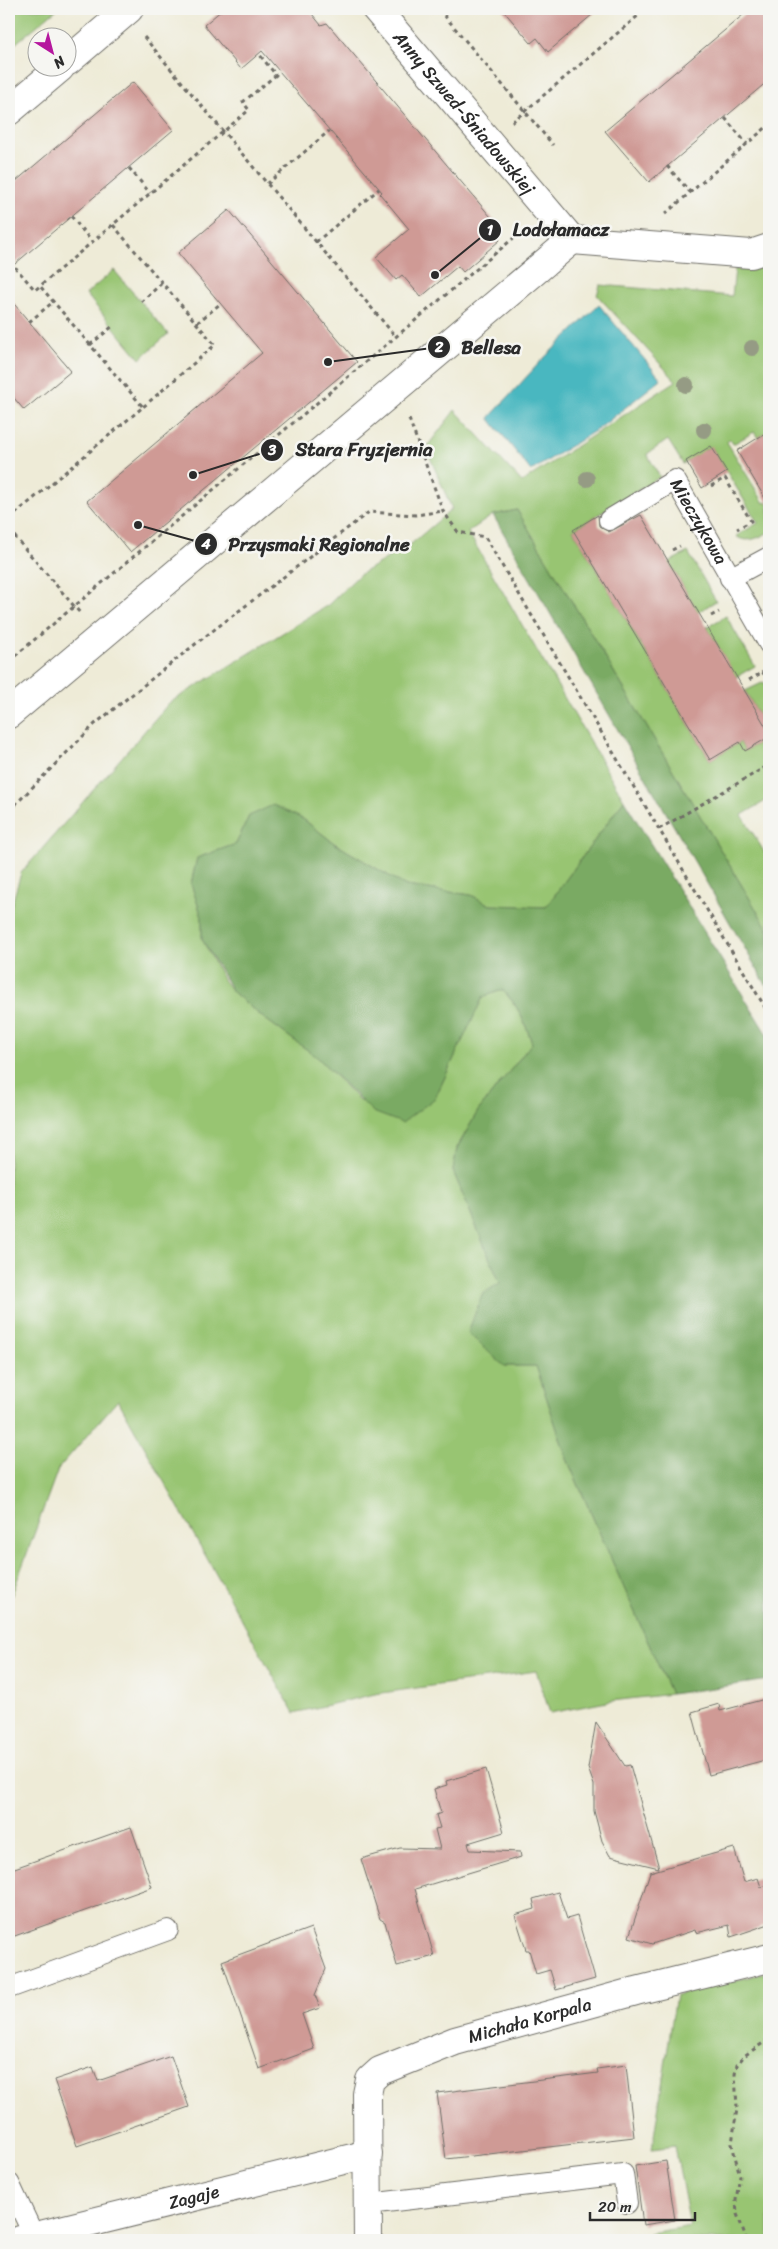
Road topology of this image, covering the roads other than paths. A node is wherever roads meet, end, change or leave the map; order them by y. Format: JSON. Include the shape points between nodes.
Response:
{"nodes":[{"id":1,"x":376,"y":9,"type":"edge"},
{"id":2,"x":127,"y":11,"type":"edge"},
{"id":3,"x":78,"y":53,"type":"edge"},
{"id":4,"x":48,"y":78,"type":"edge"},
{"id":5,"x":9,"y":111,"type":"edge"},
{"id":6,"x":572,"y":240,"type":"junction"},
{"id":7,"x":769,"y":248,"type":"edge"},
{"id":8,"x":609,"y":520,"type":"dead end"},
{"id":9,"x":769,"y":557,"type":"edge"},
{"id":10,"x":730,"y":578,"type":"junction"},
{"id":11,"x":769,"y":644,"type":"edge"},
{"id":12,"x":9,"y":714,"type":"edge"},
{"id":13,"x":168,"y":1930,"type":"dead end"},
{"id":14,"x":769,"y":1958,"type":"edge"},
{"id":15,"x":9,"y":1988,"type":"edge"},
{"id":16,"x":368,"y":2154,"type":"junction"},
{"id":17,"x":9,"y":2183,"type":"edge"},
{"id":18,"x":627,"y":2203,"type":"dead end"},
{"id":19,"x":369,"y":2204,"type":"junction"},
{"id":20,"x":27,"y":2238,"type":"edge"},
{"id":21,"x":368,"y":2240,"type":"edge"}],
"edges":[{"from":1,"to":6,"type":"street","name":"Anny Szwed-Śniadowskiej"},
{"from":2,"to":3,"type":"street"},
{"from":4,"to":5,"type":"street"},
{"from":6,"to":7,"type":"street","via":[[750,254]]},
{"from":6,"to":12,"type":"street"},
{"from":8,"to":10,"type":"lane","name":"Mieczykowa","via":[[674,480]]},
{"from":9,"to":10,"type":"lane","name":"Mieczykowa"},
{"from":10,"to":11,"type":"lane","name":"Mieczykowa"},
{"from":13,"to":15,"type":"lane"},
{"from":14,"to":16,"type":"street","name":"Michała Korpala","via":[[455,2041],[380,2070],[370,2080],[367,2094]]},
{"from":16,"to":19,"type":"street","name":"Michała Korpala"},
{"from":16,"to":20,"type":"street","name":"Zagaje"},
{"from":17,"to":20,"type":"lane"},
{"from":18,"to":19,"type":"lane","via":[[623,2174]]},
{"from":19,"to":21,"type":"street","name":"Michała Korpala"}]}
